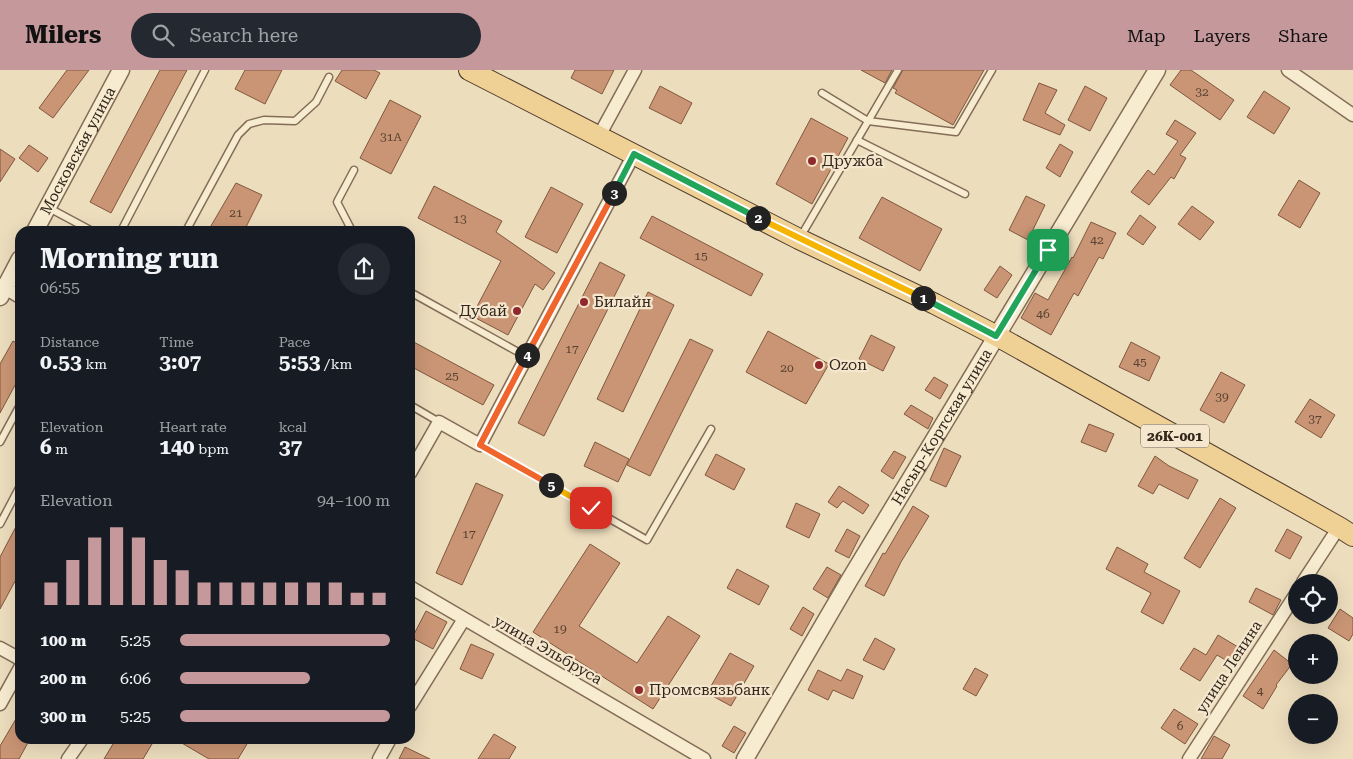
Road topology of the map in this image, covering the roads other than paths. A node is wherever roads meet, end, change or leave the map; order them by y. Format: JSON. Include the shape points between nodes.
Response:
{"nodes":[{"id":1,"x":120,"y":70,"type":"edge"},
{"id":2,"x":205,"y":70,"type":"edge"},
{"id":3,"x":469,"y":70,"type":"edge"},
{"id":4,"x":635,"y":70,"type":"edge"},
{"id":5,"x":898,"y":70,"type":"edge"},
{"id":6,"x":992,"y":70,"type":"edge"},
{"id":7,"x":1157,"y":70,"type":"edge"},
{"id":8,"x":1288,"y":70,"type":"edge"},
{"id":9,"x":329,"y":77,"type":"dead end"},
{"id":10,"x":822,"y":93,"type":"dead end"},
{"id":11,"x":1353,"y":115,"type":"edge"},
{"id":12,"x":868,"y":121,"type":"junction"},
{"id":13,"x":599,"y":136,"type":"junction"},
{"id":14,"x":857,"y":140,"type":"junction"},
{"id":15,"x":634,"y":154,"type":"junction"},
{"id":16,"x":354,"y":170,"type":"dead end"},
{"id":17,"x":965,"y":194,"type":"dead end"},
{"id":18,"x":48,"y":207,"type":"junction"},
{"id":19,"x":38,"y":226,"type":"edge"},
{"id":20,"x":83,"y":226,"type":"edge"},
{"id":21,"x":124,"y":226,"type":"edge"},
{"id":22,"x":189,"y":226,"type":"edge"},
{"id":23,"x":349,"y":226,"type":"edge"},
{"id":24,"x":799,"y":239,"type":"junction"},
{"id":25,"x":15,"y":268,"type":"edge"},
{"id":26,"x":2,"y":290,"type":"edge"},
{"id":27,"x":15,"y":295,"type":"edge"},
{"id":28,"x":415,"y":295,"type":"edge"},
{"id":29,"x":996,"y":336,"type":"junction"},
{"id":30,"x":527,"y":356,"type":"junction"},
{"id":31,"x":415,"y":408,"type":"edge"},
{"id":32,"x":15,"y":414,"type":"edge"},
{"id":33,"x":438,"y":422,"type":"junction"},
{"id":34,"x":711,"y":429,"type":"dead end"},
{"id":35,"x":0,"y":442,"type":"edge"},
{"id":36,"x":480,"y":445,"type":"junction"},
{"id":37,"x":415,"y":464,"type":"edge"},
{"id":38,"x":15,"y":496,"type":"edge"},
{"id":39,"x":0,"y":524,"type":"edge"},
{"id":40,"x":1346,"y":532,"type":"edge"},
{"id":41,"x":1310,"y":574,"type":"edge"},
{"id":42,"x":415,"y":590,"type":"edge"},
{"id":43,"x":1288,"y":606,"type":"edge"},
{"id":44,"x":464,"y":619,"type":"junction"},
{"id":45,"x":0,"y":648,"type":"edge"},
{"id":46,"x":15,"y":656,"type":"edge"},
{"id":47,"x":15,"y":677,"type":"edge"},
{"id":48,"x":415,"y":698,"type":"edge"},
{"id":49,"x":0,"y":704,"type":"edge"},
{"id":50,"x":78,"y":744,"type":"edge"},
{"id":51,"x":387,"y":744,"type":"edge"},
{"id":52,"x":68,"y":759,"type":"edge"},
{"id":53,"x":379,"y":759,"type":"edge"},
{"id":54,"x":704,"y":759,"type":"edge"},
{"id":55,"x":745,"y":759,"type":"edge"},
{"id":56,"x":1189,"y":759,"type":"edge"}],
"edges":[{"from":1,"to":18,"type":"street","name":"Московская улица"},
{"from":2,"to":21,"type":"lane"},
{"from":3,"to":13,"type":"main road","number":"26К-001"},
{"from":4,"to":13,"type":"street"},
{"from":5,"to":12,"type":"lane"},
{"from":6,"to":12,"type":"lane","via":[[956,132]]},
{"from":7,"to":29,"type":"street","name":"Насыр-Кортская улица"},
{"from":8,"to":11,"type":"street"},
{"from":9,"to":22,"type":"lane","via":[[316,102],[295,121],[264,120],[249,124],[238,135]]},
{"from":10,"to":12,"type":"lane"},
{"from":12,"to":14,"type":"lane"},
{"from":13,"to":15,"type":"main road","number":"26К-001"},
{"from":14,"to":17,"type":"lane"},
{"from":14,"to":24,"type":"lane"},
{"from":15,"to":24,"type":"main road","number":"26К-001"},
{"from":15,"to":30,"type":"street"},
{"from":16,"to":23,"type":"lane","via":[[337,202]]},
{"from":18,"to":19,"type":"street","name":"Московская улица"},
{"from":18,"to":20,"type":"lane"},
{"from":24,"to":29,"type":"main road","number":"26К-001"},
{"from":25,"to":26,"type":"street"},
{"from":26,"to":27,"type":"street"},
{"from":28,"to":30,"type":"lane"},
{"from":29,"to":40,"type":"main road","number":"26К-001"},
{"from":29,"to":55,"type":"street","name":"Насыр-Кортская улица"},
{"from":30,"to":36,"type":"street"},
{"from":31,"to":33,"type":"lane"},
{"from":32,"to":35,"type":"lane"},
{"from":33,"to":36,"type":"street"},
{"from":33,"to":37,"type":"street"},
{"from":34,"to":36,"type":"lane","via":[[647,540]]},
{"from":38,"to":39,"type":"lane"},
{"from":40,"to":41,"type":"street"},
{"from":42,"to":44,"type":"street","name":"улица Эльбруса"},
{"from":43,"to":56,"type":"street","name":"улица Ленина"},
{"from":44,"to":48,"type":"street"},
{"from":44,"to":54,"type":"street","name":"улица Эльбруса"},
{"from":45,"to":46,"type":"street"},
{"from":47,"to":49,"type":"street"},
{"from":50,"to":52,"type":"street"},
{"from":51,"to":53,"type":"street"}]}
